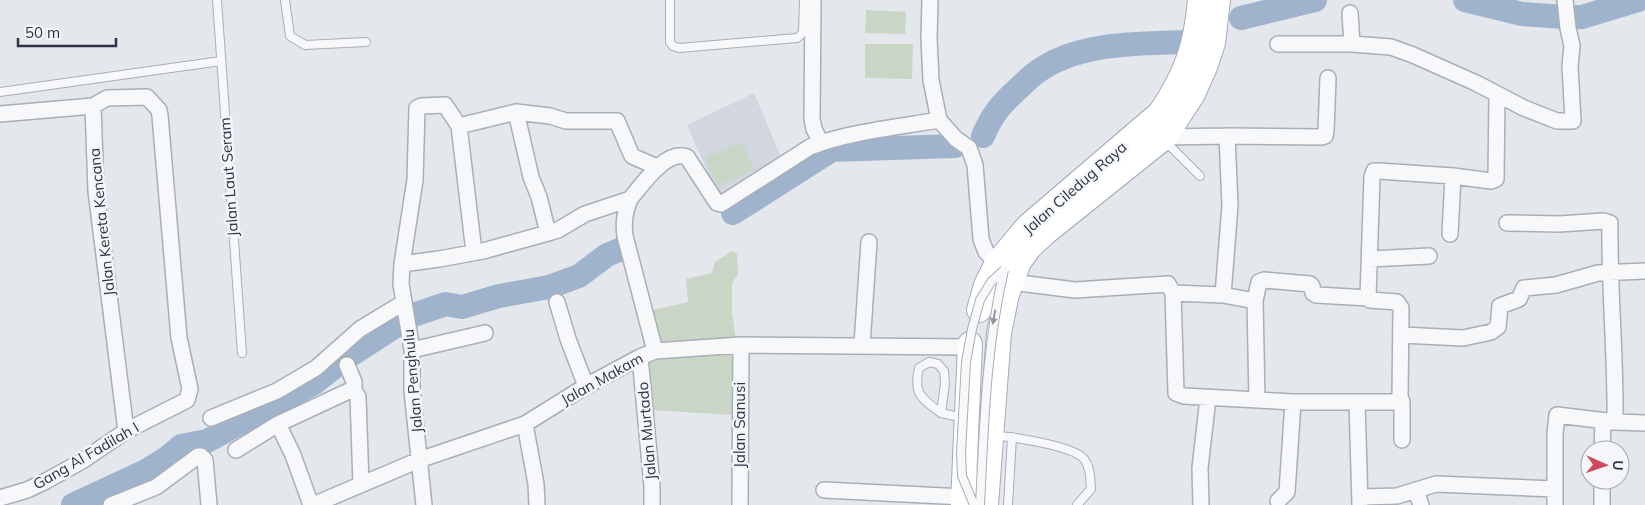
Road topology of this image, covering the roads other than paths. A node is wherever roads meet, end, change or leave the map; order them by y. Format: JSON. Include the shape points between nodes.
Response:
{"nodes":[{"id":1,"x":217,"y":0,"type":"edge"},
{"id":2,"x":286,"y":0,"type":"edge"},
{"id":3,"x":670,"y":0,"type":"edge"},
{"id":4,"x":804,"y":0,"type":"edge"},
{"id":5,"x":813,"y":0,"type":"edge"},
{"id":6,"x":930,"y":0,"type":"edge"},
{"id":7,"x":1200,"y":0,"type":"edge"},
{"id":8,"x":1209,"y":0,"type":"edge"},
{"id":9,"x":1218,"y":0,"type":"edge"},
{"id":10,"x":1565,"y":0,"type":"edge"},
{"id":11,"x":1350,"y":13,"type":"dead end"},
{"id":12,"x":366,"y":42,"type":"dead end"},
{"id":13,"x":1278,"y":44,"type":"dead end"},
{"id":14,"x":1352,"y":44,"type":"junction"},
{"id":15,"x":221,"y":61,"type":"junction"},
{"id":16,"x":1328,"y":78,"type":"dead end"},
{"id":17,"x":0,"y":92,"type":"edge"},
{"id":18,"x":1497,"y":94,"type":"junction"},
{"id":19,"x":93,"y":106,"type":"junction"},
{"id":20,"x":516,"y":112,"type":"junction"},
{"id":21,"x":0,"y":114,"type":"edge"},
{"id":22,"x":939,"y":120,"type":"junction"},
{"id":23,"x":459,"y":126,"type":"junction"},
{"id":24,"x":1159,"y":135,"type":"junction"},
{"id":25,"x":1227,"y":136,"type":"junction"},
{"id":26,"x":821,"y":143,"type":"junction"},
{"id":27,"x":1139,"y":147,"type":"dead end"},
{"id":28,"x":657,"y":167,"type":"junction"},
{"id":29,"x":1200,"y":176,"type":"dead end"},
{"id":30,"x":1453,"y":176,"type":"junction"},
{"id":31,"x":1081,"y":192,"type":"dead end"},
{"id":32,"x":630,"y":199,"type":"junction"},
{"id":33,"x":1507,"y":223,"type":"dead end"},
{"id":34,"x":548,"y":233,"type":"junction"},
{"id":35,"x":1450,"y":234,"type":"dead end"},
{"id":36,"x":869,"y":242,"type":"dead end"},
{"id":37,"x":474,"y":252,"type":"junction"},
{"id":38,"x":1429,"y":256,"type":"dead end"},
{"id":39,"x":1370,"y":259,"type":"junction"},
{"id":40,"x":402,"y":264,"type":"junction"},
{"id":41,"x":1645,"y":271,"type":"edge"},
{"id":42,"x":1004,"y":272,"type":"junction"},
{"id":43,"x":1610,"y":272,"type":"junction"},
{"id":44,"x":1173,"y":293,"type":"junction"},
{"id":45,"x":1223,"y":295,"type":"junction"},
{"id":46,"x":1369,"y":298,"type":"junction"},
{"id":47,"x":1256,"y":301,"type":"junction"},
{"id":48,"x":558,"y":302,"type":"dead end"},
{"id":49,"x":406,"y":314,"type":"junction"},
{"id":50,"x":485,"y":333,"type":"dead end"},
{"id":51,"x":1401,"y":335,"type":"junction"},
{"id":52,"x":741,"y":345,"type":"junction"},
{"id":53,"x":862,"y":345,"type":"junction"},
{"id":54,"x":970,"y":347,"type":"junction"},
{"id":55,"x":412,"y":350,"type":"junction"},
{"id":56,"x":655,"y":351,"type":"junction"},
{"id":57,"x":242,"y":353,"type":"dead end"},
{"id":58,"x":640,"y":357,"type":"junction"},
{"id":59,"x":347,"y":365,"type":"dead end"},
{"id":60,"x":586,"y":386,"type":"junction"},
{"id":61,"x":354,"y":390,"type":"junction"},
{"id":62,"x":1208,"y":398,"type":"junction"},
{"id":63,"x":1257,"y":400,"type":"junction"},
{"id":64,"x":1293,"y":402,"type":"junction"},
{"id":65,"x":1357,"y":402,"type":"junction"},
{"id":66,"x":1402,"y":402,"type":"junction"},
{"id":67,"x":941,"y":413,"type":"junction"},
{"id":68,"x":211,"y":418,"type":"dead end"},
{"id":69,"x":968,"y":418,"type":"junction"},
{"id":70,"x":1609,"y":422,"type":"junction"},
{"id":71,"x":1645,"y":423,"type":"edge"},
{"id":72,"x":278,"y":424,"type":"junction"},
{"id":73,"x":525,"y":424,"type":"junction"},
{"id":74,"x":126,"y":431,"type":"junction"},
{"id":75,"x":1002,"y":436,"type":"junction"},
{"id":76,"x":1402,"y":440,"type":"dead end"},
{"id":77,"x":1604,"y":440,"type":"edge"},
{"id":78,"x":236,"y":450,"type":"dead end"},
{"id":79,"x":419,"y":460,"type":"junction"},
{"id":80,"x":965,"y":473,"type":"junction"},
{"id":81,"x":1000,"y":475,"type":"junction"},
{"id":82,"x":361,"y":484,"type":"junction"},
{"id":83,"x":1555,"y":489,"type":"junction"},
{"id":84,"x":824,"y":490,"type":"dead end"},
{"id":85,"x":1416,"y":490,"type":"junction"},
{"id":86,"x":1602,"y":490,"type":"edge"},
{"id":87,"x":0,"y":498,"type":"edge"},
{"id":88,"x":1278,"y":501,"type":"dead end"},
{"id":89,"x":1360,"y":501,"type":"edge"},
{"id":90,"x":332,"y":502,"type":"edge"},
{"id":91,"x":970,"y":503,"type":"edge"},
{"id":92,"x":111,"y":505,"type":"edge"},
{"id":93,"x":209,"y":505,"type":"edge"},
{"id":94,"x":312,"y":505,"type":"edge"},
{"id":95,"x":424,"y":505,"type":"edge"},
{"id":96,"x":537,"y":505,"type":"edge"},
{"id":97,"x":652,"y":505,"type":"edge"},
{"id":98,"x":740,"y":505,"type":"edge"},
{"id":99,"x":986,"y":505,"type":"edge"},
{"id":100,"x":1008,"y":505,"type":"edge"},
{"id":101,"x":1077,"y":505,"type":"edge"},
{"id":102,"x":1201,"y":505,"type":"edge"},
{"id":103,"x":1421,"y":505,"type":"edge"},
{"id":104,"x":1555,"y":505,"type":"edge"},
{"id":105,"x":1602,"y":505,"type":"edge"}],
"edges":[{"from":1,"to":15,"type":"lane","name":"Jalan Laut Seram"},
{"from":2,"to":12,"type":"lane","via":[[290,36],[299,43]]},
{"from":3,"to":4,"type":"lane","via":[[670,42],[679,48],[797,38],[803,33]]},
{"from":5,"to":26,"type":"street","via":[[812,119]]},
{"from":6,"to":22,"type":"street","via":[[931,80]]},
{"from":7,"to":42,"type":"main road","name":"Jalan Ciledug Raya","via":[[1198,26],[1187,67],[1160,113],[1028,226]]},
{"from":8,"to":24,"type":"lane","via":[[1207,32],[1200,56],[1181,101]]},
{"from":9,"to":24,"type":"main road","name":"Jalan Ciledug Raya","via":[[1213,43],[1205,67],[1190,100]]},
{"from":10,"to":18,"type":"street","via":[[1572,46],[1573,121],[1556,121]]},
{"from":11,"to":14,"type":"street"},
{"from":13,"to":14,"type":"street"},
{"from":14,"to":18,"type":"street","via":[[1391,47],[1413,54]]},
{"from":15,"to":17,"type":"lane"},
{"from":15,"to":57,"type":"lane","name":"Jalan Laut Seram"},
{"from":16,"to":25,"type":"street","via":[[1325,136]]},
{"from":18,"to":30,"type":"street","via":[[1496,179]]},
{"from":19,"to":21,"type":"street"},
{"from":19,"to":74,"type":"street","name":"Jalan Kereta Kencana","via":[[96,191]]},
{"from":19,"to":74,"type":"street","name":"Gang Al Fadilah I","via":[[106,98],[147,98],[158,110],[180,338],[190,389],[187,400]]},
{"from":20,"to":23,"type":"street"},
{"from":20,"to":28,"type":"street","via":[[566,121],[617,121],[632,156]]},
{"from":20,"to":34,"type":"street"},
{"from":22,"to":26,"type":"street"},
{"from":22,"to":42,"type":"street","via":[[969,148],[975,165],[981,239],[986,252]]},
{"from":23,"to":37,"type":"street"},
{"from":23,"to":40,"type":"street","name":"Jalan Penghulu","via":[[445,105],[417,108],[415,180]]},
{"from":24,"to":25,"type":"street"},
{"from":24,"to":27,"type":"lane"},
{"from":24,"to":29,"type":"lane"},
{"from":24,"to":42,"type":"main road","name":"Jalan Ciledug Raya"},
{"from":25,"to":45,"type":"street","via":[[1230,205]]},
{"from":26,"to":28,"type":"street","via":[[721,204],[717,203],[687,157],[671,158]]},
{"from":28,"to":32,"type":"street"},
{"from":30,"to":35,"type":"street"},
{"from":30,"to":39,"type":"street","via":[[1374,171]]},
{"from":31,"to":42,"type":"lane","via":[[1032,233],[1015,252]]},
{"from":32,"to":34,"type":"street","via":[[585,214]]},
{"from":32,"to":56,"type":"street","via":[[623,225]]},
{"from":33,"to":43,"type":"street","via":[[1608,221]]},
{"from":34,"to":37,"type":"street"},
{"from":36,"to":53,"type":"street"},
{"from":37,"to":40,"type":"street"},
{"from":38,"to":39,"type":"street"},
{"from":39,"to":46,"type":"street"},
{"from":40,"to":49,"type":"street","name":"Jalan Penghulu"},
{"from":41,"to":43,"type":"street"},
{"from":42,"to":44,"type":"street","via":[[1075,290],[1168,284]]},
{"from":42,"to":54,"type":"main road","name":"Jalan Ciledug Raya","via":[[986,285]]},
{"from":42,"to":75,"type":"main road","name":"Jalan Ciledug Raya","via":[[1007,294],[999,333]]},
{"from":42,"to":91,"type":"lane","one_way":true,"bridge":true,"via":[[991,336]]},
{"from":42,"to":91,"type":"lane","bridge":true,"via":[[991,282],[980,300],[966,362],[961,452],[962,476]]},
{"from":43,"to":51,"type":"street","via":[[1556,285],[1524,288],[1519,299],[1500,306],[1498,327],[1491,332],[1462,338]]},
{"from":43,"to":70,"type":"street","via":[[1616,389]]},
{"from":44,"to":45,"type":"street"},
{"from":44,"to":62,"type":"street","via":[[1176,393]]},
{"from":45,"to":47,"type":"street"},
{"from":46,"to":47,"type":"street","via":[[1316,295],[1310,284],[1264,280],[1259,282]]},
{"from":46,"to":51,"type":"street","via":[[1400,304]]},
{"from":47,"to":63,"type":"street"},
{"from":48,"to":60,"type":"street"},
{"from":49,"to":55,"type":"street","name":"Jalan Penghulu"},
{"from":49,"to":68,"type":"street","via":[[360,329],[316,368],[277,391]]},
{"from":50,"to":55,"type":"street"},
{"from":51,"to":66,"type":"street"},
{"from":52,"to":53,"type":"street","name":"Jalan Makam"},
{"from":52,"to":56,"type":"street","name":"Jalan Makam"},
{"from":52,"to":98,"type":"street","name":"Jalan Sanusi"},
{"from":53,"to":54,"type":"street","name":"Jalan Makam"},
{"from":54,"to":69,"type":"main road","name":"Jalan Ciledug Raya"},
{"from":55,"to":79,"type":"street","name":"Jalan Penghulu","via":[[412,391]]},
{"from":56,"to":58,"type":"street","name":"Jalan Makam"},
{"from":58,"to":60,"type":"street","name":"Jalan Makam"},
{"from":58,"to":97,"type":"street","name":"Jalan Murtado"},
{"from":59,"to":61,"type":"street"},
{"from":60,"to":73,"type":"street","name":"Jalan Makam"},
{"from":61,"to":72,"type":"street"},
{"from":61,"to":82,"type":"street","via":[[358,397]]},
{"from":62,"to":63,"type":"street"},
{"from":62,"to":102,"type":"street","via":[[1200,468]]},
{"from":63,"to":64,"type":"street"},
{"from":64,"to":65,"type":"street"},
{"from":64,"to":88,"type":"street","via":[[1287,492]]},
{"from":65,"to":66,"type":"street"},
{"from":65,"to":89,"type":"street"},
{"from":66,"to":76,"type":"street"},
{"from":67,"to":67,"type":"lane","via":[[920,397],[916,382],[919,368],[929,362],[944,370],[946,383]]},
{"from":67,"to":69,"type":"lane"},
{"from":69,"to":80,"type":"main road","name":"Jalan Ciledug Raya"},
{"from":70,"to":71,"type":"street"},
{"from":70,"to":77,"type":"street"},
{"from":70,"to":83,"type":"street","via":[[1557,415]]},
{"from":72,"to":78,"type":"street"},
{"from":72,"to":94,"type":"street"},
{"from":73,"to":79,"type":"street","name":"Jalan Makam"},
{"from":73,"to":96,"type":"street"},
{"from":74,"to":87,"type":"street","name":"Gang Al Fadilah I","via":[[46,481]]},
{"from":75,"to":81,"type":"main road","name":"Jalan Ciledug Raya"},
{"from":75,"to":101,"type":"lane","via":[[1073,451],[1083,458],[1089,469],[1091,489]]},
{"from":79,"to":82,"type":"street","name":"Jalan Makam"},
{"from":79,"to":95,"type":"street","name":"Jalan Penghulu"},
{"from":80,"to":81,"type":"main road"},
{"from":80,"to":91,"type":"main road","name":"Jalan Ciledug Raya"},
{"from":81,"to":99,"type":"main road","name":"Jalan Ciledug Raya"},
{"from":81,"to":100,"type":"lane"},
{"from":82,"to":90,"type":"street","name":"Jalan Makam"},
{"from":83,"to":85,"type":"street","via":[[1448,483]]},
{"from":83,"to":104,"type":"street"},
{"from":84,"to":91,"type":"street"},
{"from":85,"to":89,"type":"street"},
{"from":85,"to":103,"type":"street"},
{"from":86,"to":105,"type":"street"},
{"from":90,"to":94,"type":"street","name":"Jalan Makam"},
{"from":92,"to":93,"type":"street","via":[[156,487],[198,456],[204,460]]}]}
